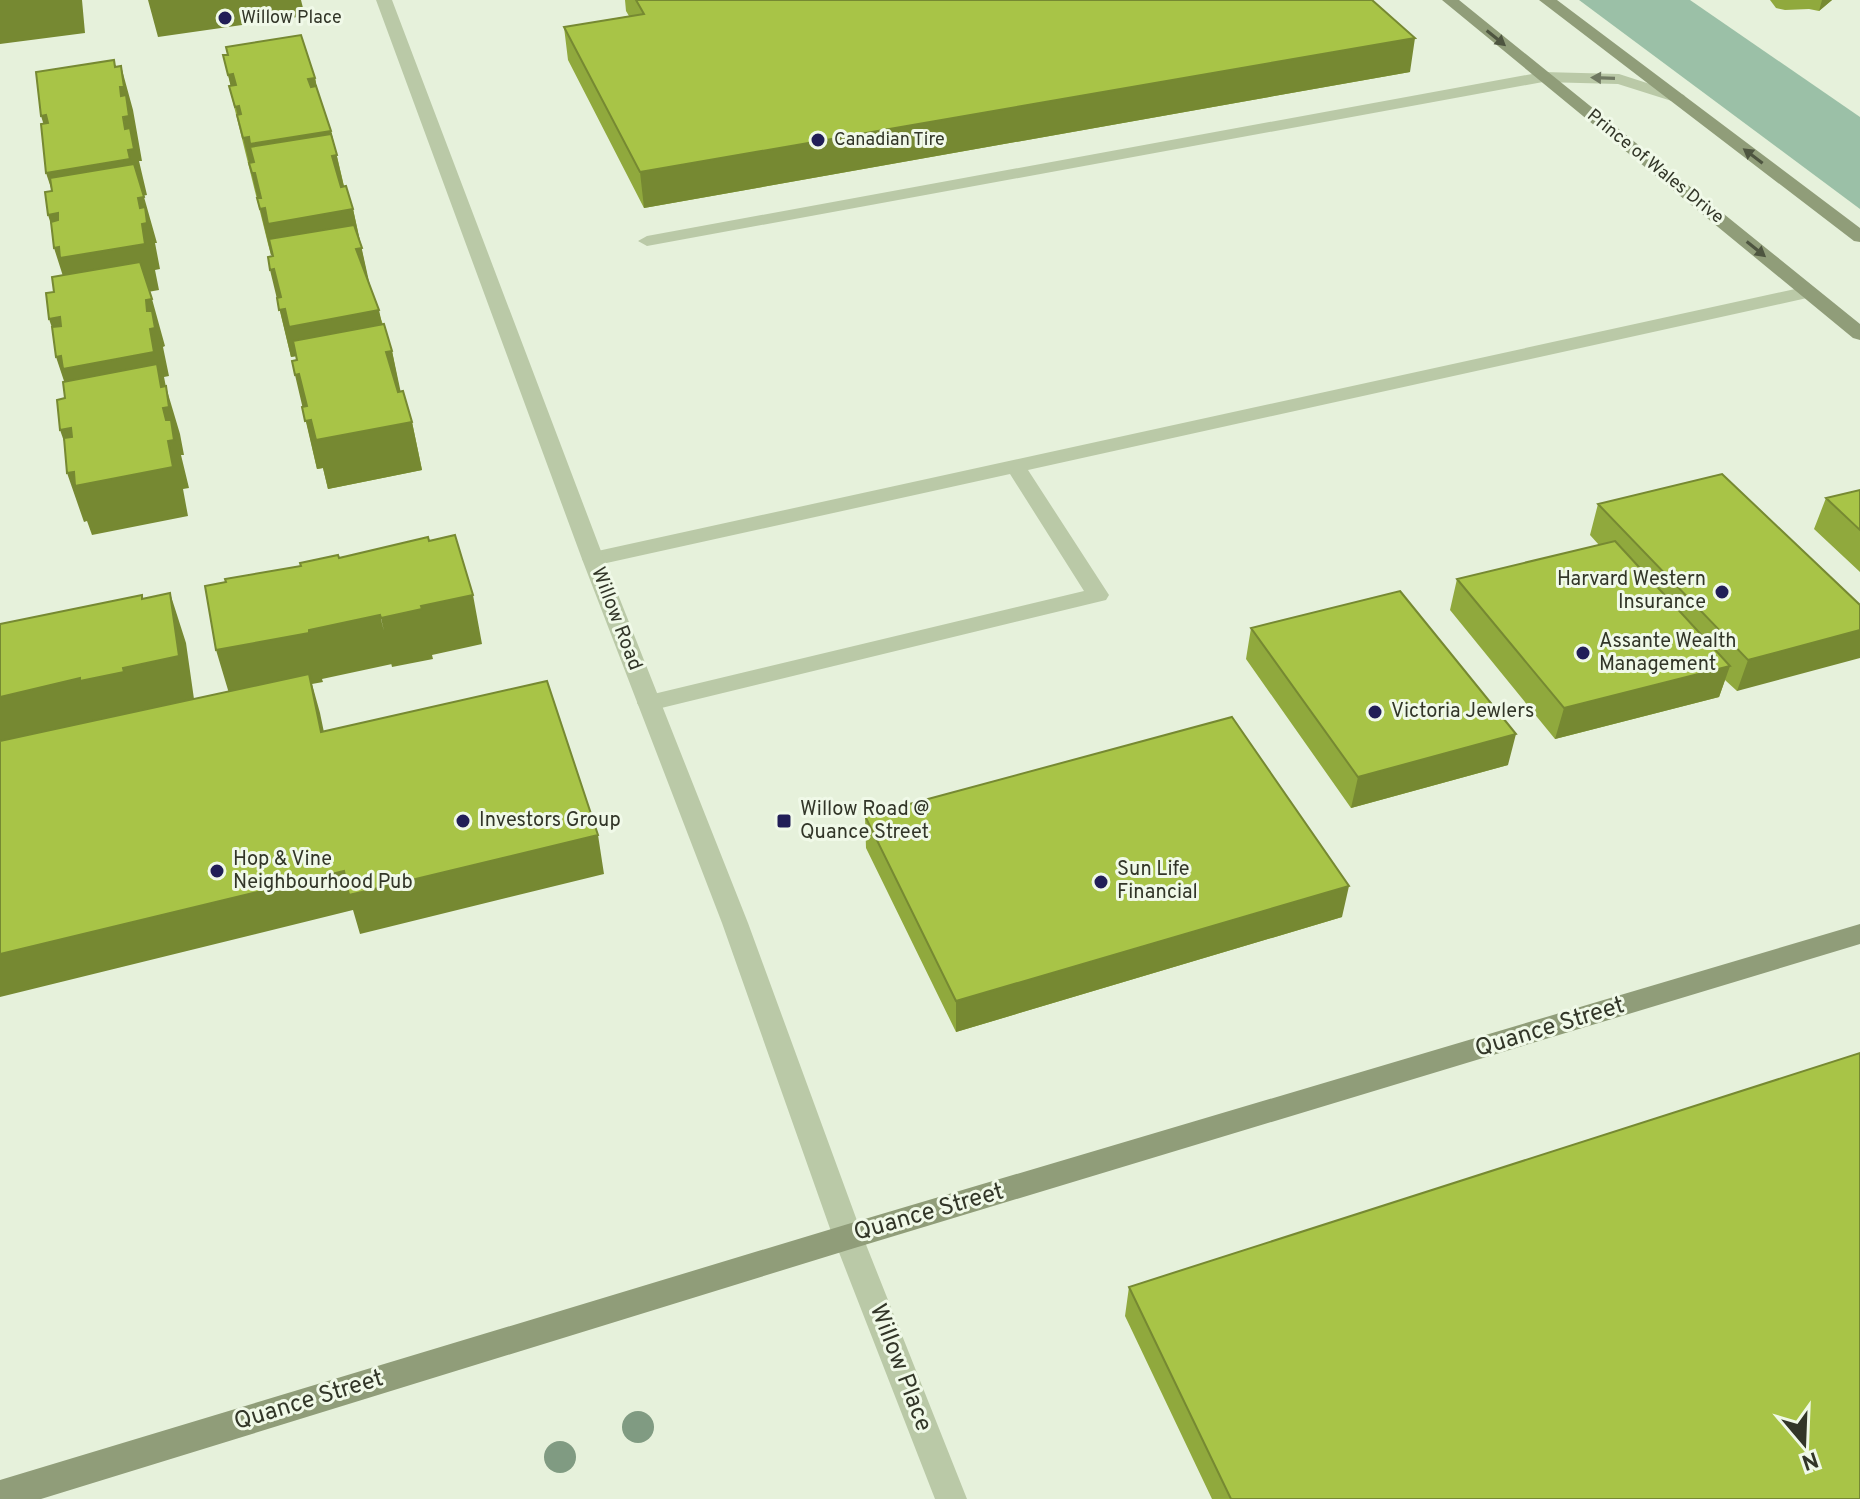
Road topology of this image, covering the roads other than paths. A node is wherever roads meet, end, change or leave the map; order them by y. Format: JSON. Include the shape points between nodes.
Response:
{"nodes":[{"id":1,"x":384,"y":0,"type":"edge"},
{"id":2,"x":1450,"y":0,"type":"edge"},
{"id":3,"x":1547,"y":0,"type":"edge"},
{"id":4,"x":1543,"y":77,"type":"junction"},
{"id":5,"x":1678,"y":98,"type":"junction"},
{"id":6,"x":1860,"y":237,"type":"edge"},
{"id":7,"x":647,"y":241,"type":"dead end"},
{"id":8,"x":1809,"y":292,"type":"junction"},
{"id":9,"x":1860,"y":334,"type":"edge"},
{"id":10,"x":1016,"y":467,"type":"junction"},
{"id":11,"x":593,"y":559,"type":"junction"},
{"id":12,"x":649,"y":703,"type":"junction"},
{"id":13,"x":1860,"y":934,"type":"edge"},
{"id":14,"x":848,"y":1237,"type":"junction"},
{"id":15,"x":0,"y":1496,"type":"edge"},
{"id":16,"x":951,"y":1499,"type":"edge"}],
"edges":[{"from":1,"to":11,"type":"street","name":"Willow Road"},
{"from":2,"to":4,"type":"main road","name":"Prince of Wales Drive","one_way":true},
{"from":3,"to":5,"type":"main road"},
{"from":5,"to":4,"type":"street","one_way":true,"via":[[1619,79]]},
{"from":4,"to":7,"type":"street"},
{"from":4,"to":8,"type":"main road","name":"Prince of Wales Drive","one_way":true},
{"from":6,"to":5,"type":"main road","one_way":true},
{"from":8,"to":9,"type":"main road","name":"Prince of Wales Drive"},
{"from":8,"to":10,"type":"street"},
{"from":10,"to":11,"type":"street"},
{"from":10,"to":12,"type":"street","via":[[1098,595]]},
{"from":11,"to":12,"type":"street","name":"Willow Road"},
{"from":12,"to":14,"type":"street","name":"Willow Road"},
{"from":13,"to":14,"type":"main road","name":"Quance Street"},
{"from":14,"to":15,"type":"main road","name":"Quance Street"},
{"from":14,"to":16,"type":"street","name":"Willow Place"}]}
